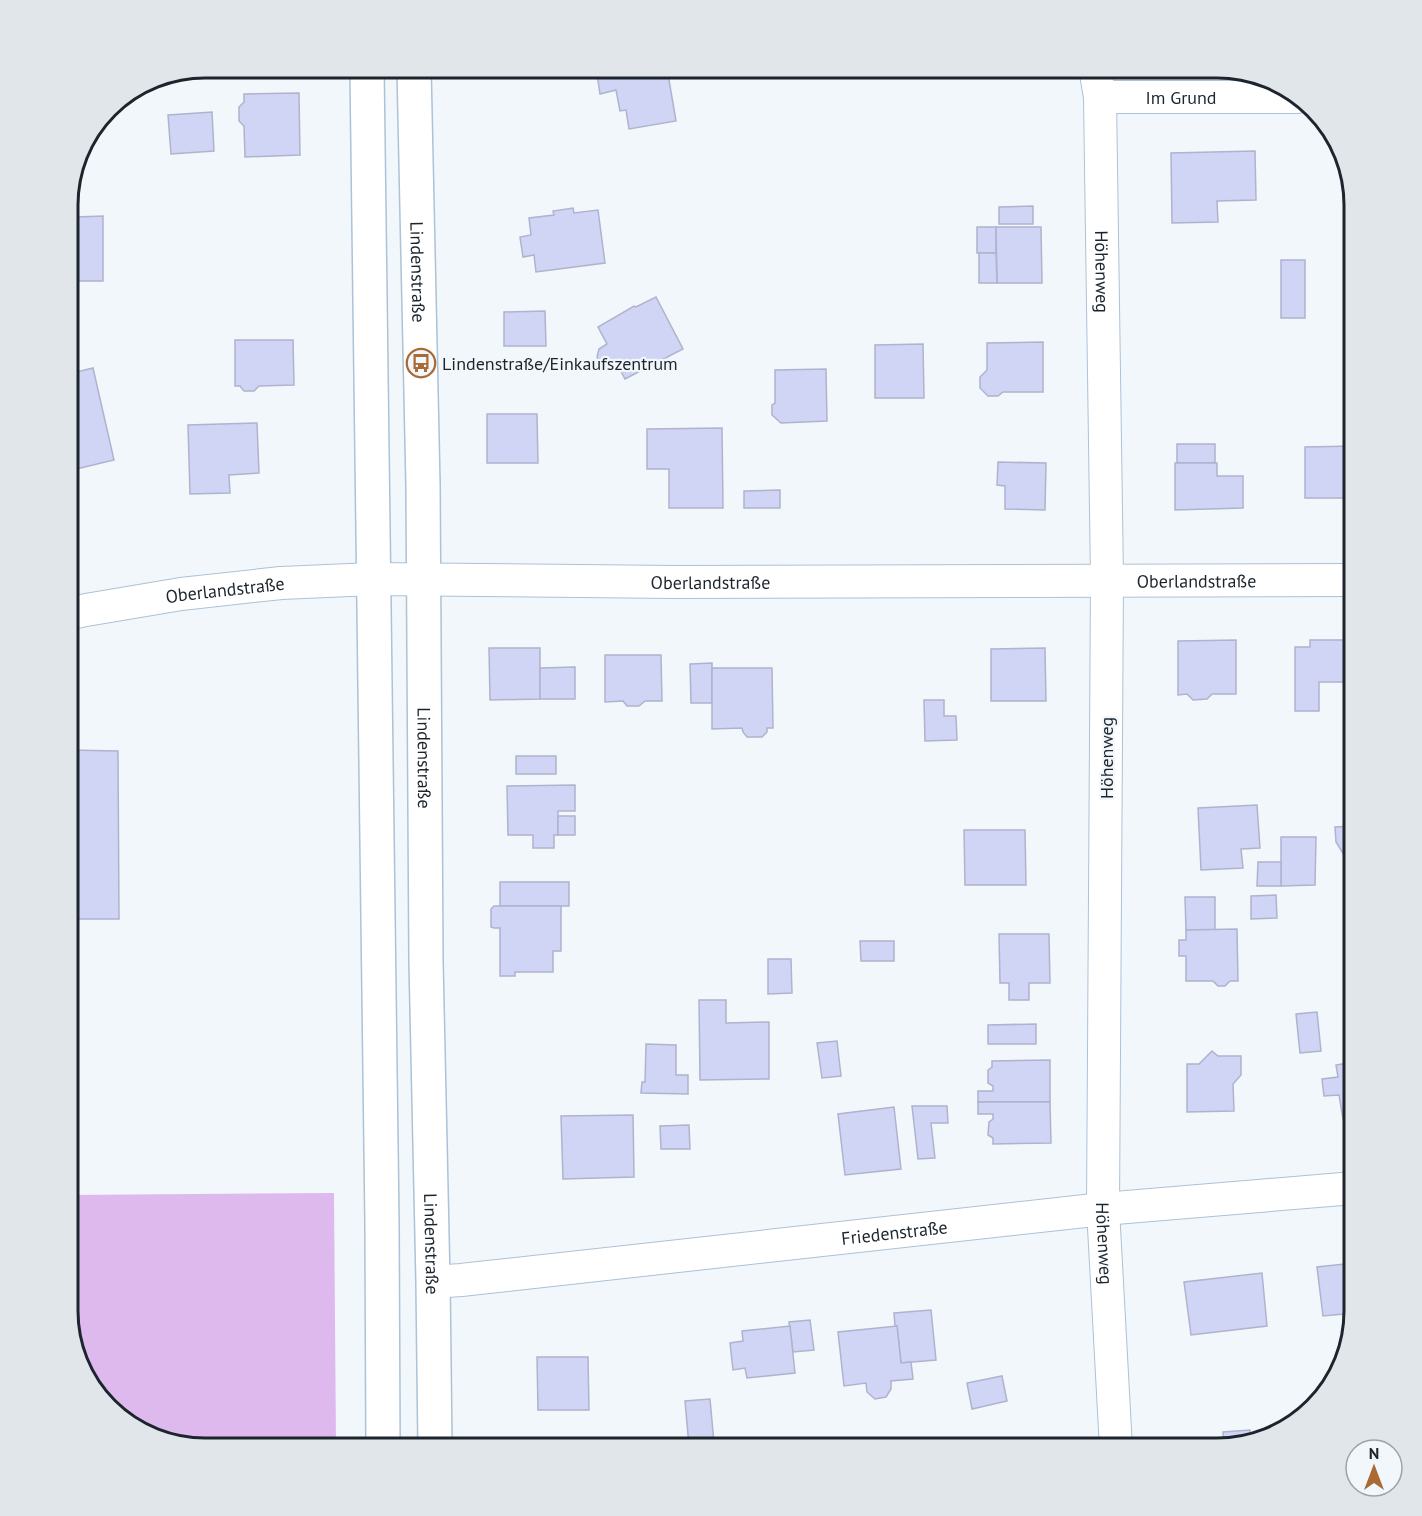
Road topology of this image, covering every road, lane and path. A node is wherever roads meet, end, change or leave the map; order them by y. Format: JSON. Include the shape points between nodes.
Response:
{"nodes":[{"id":1,"x":367,"y":78,"type":"edge"},
{"id":2,"x":414,"y":78,"type":"edge"},
{"id":3,"x":1097,"y":83,"type":"edge"},
{"id":4,"x":1282,"y":96,"type":"edge"},
{"id":5,"x":373,"y":579,"type":"junction"},
{"id":6,"x":424,"y":579,"type":"junction"},
{"id":7,"x":1107,"y":580,"type":"junction"},
{"id":8,"x":1344,"y":580,"type":"edge"},
{"id":9,"x":78,"y":612,"type":"edge"},
{"id":10,"x":1344,"y":1189,"type":"edge"},
{"id":11,"x":1103,"y":1209,"type":"junction"},
{"id":12,"x":433,"y":1282,"type":"junction"},
{"id":13,"x":383,"y":1438,"type":"edge"},
{"id":14,"x":435,"y":1438,"type":"edge"},
{"id":15,"x":1115,"y":1438,"type":"edge"}],
"edges":[{"from":1,"to":5,"type":"street"},
{"from":2,"to":6,"type":"street","name":"Lindenstraße"},
{"from":3,"to":4,"type":"street","name":"Im Grund"},
{"from":3,"to":7,"type":"street","name":"Höhenweg"},
{"from":5,"to":6,"type":"street","name":"Oberlandstraße"},
{"from":5,"to":9,"type":"street","name":"Oberlandstraße","via":[[270,584]]},
{"from":5,"to":13,"type":"street"},
{"from":6,"to":7,"type":"street","name":"Oberlandstraße"},
{"from":6,"to":12,"type":"street","name":"Lindenstraße"},
{"from":7,"to":8,"type":"street","name":"Oberlandstraße"},
{"from":7,"to":11,"type":"street","name":"Höhenweg"},
{"from":10,"to":11,"type":"street","name":"Friedenstraße"},
{"from":11,"to":12,"type":"street","name":"Friedenstraße"},
{"from":11,"to":15,"type":"street","name":"Höhenweg"},
{"from":12,"to":14,"type":"street","name":"Lindenstraße"}]}
